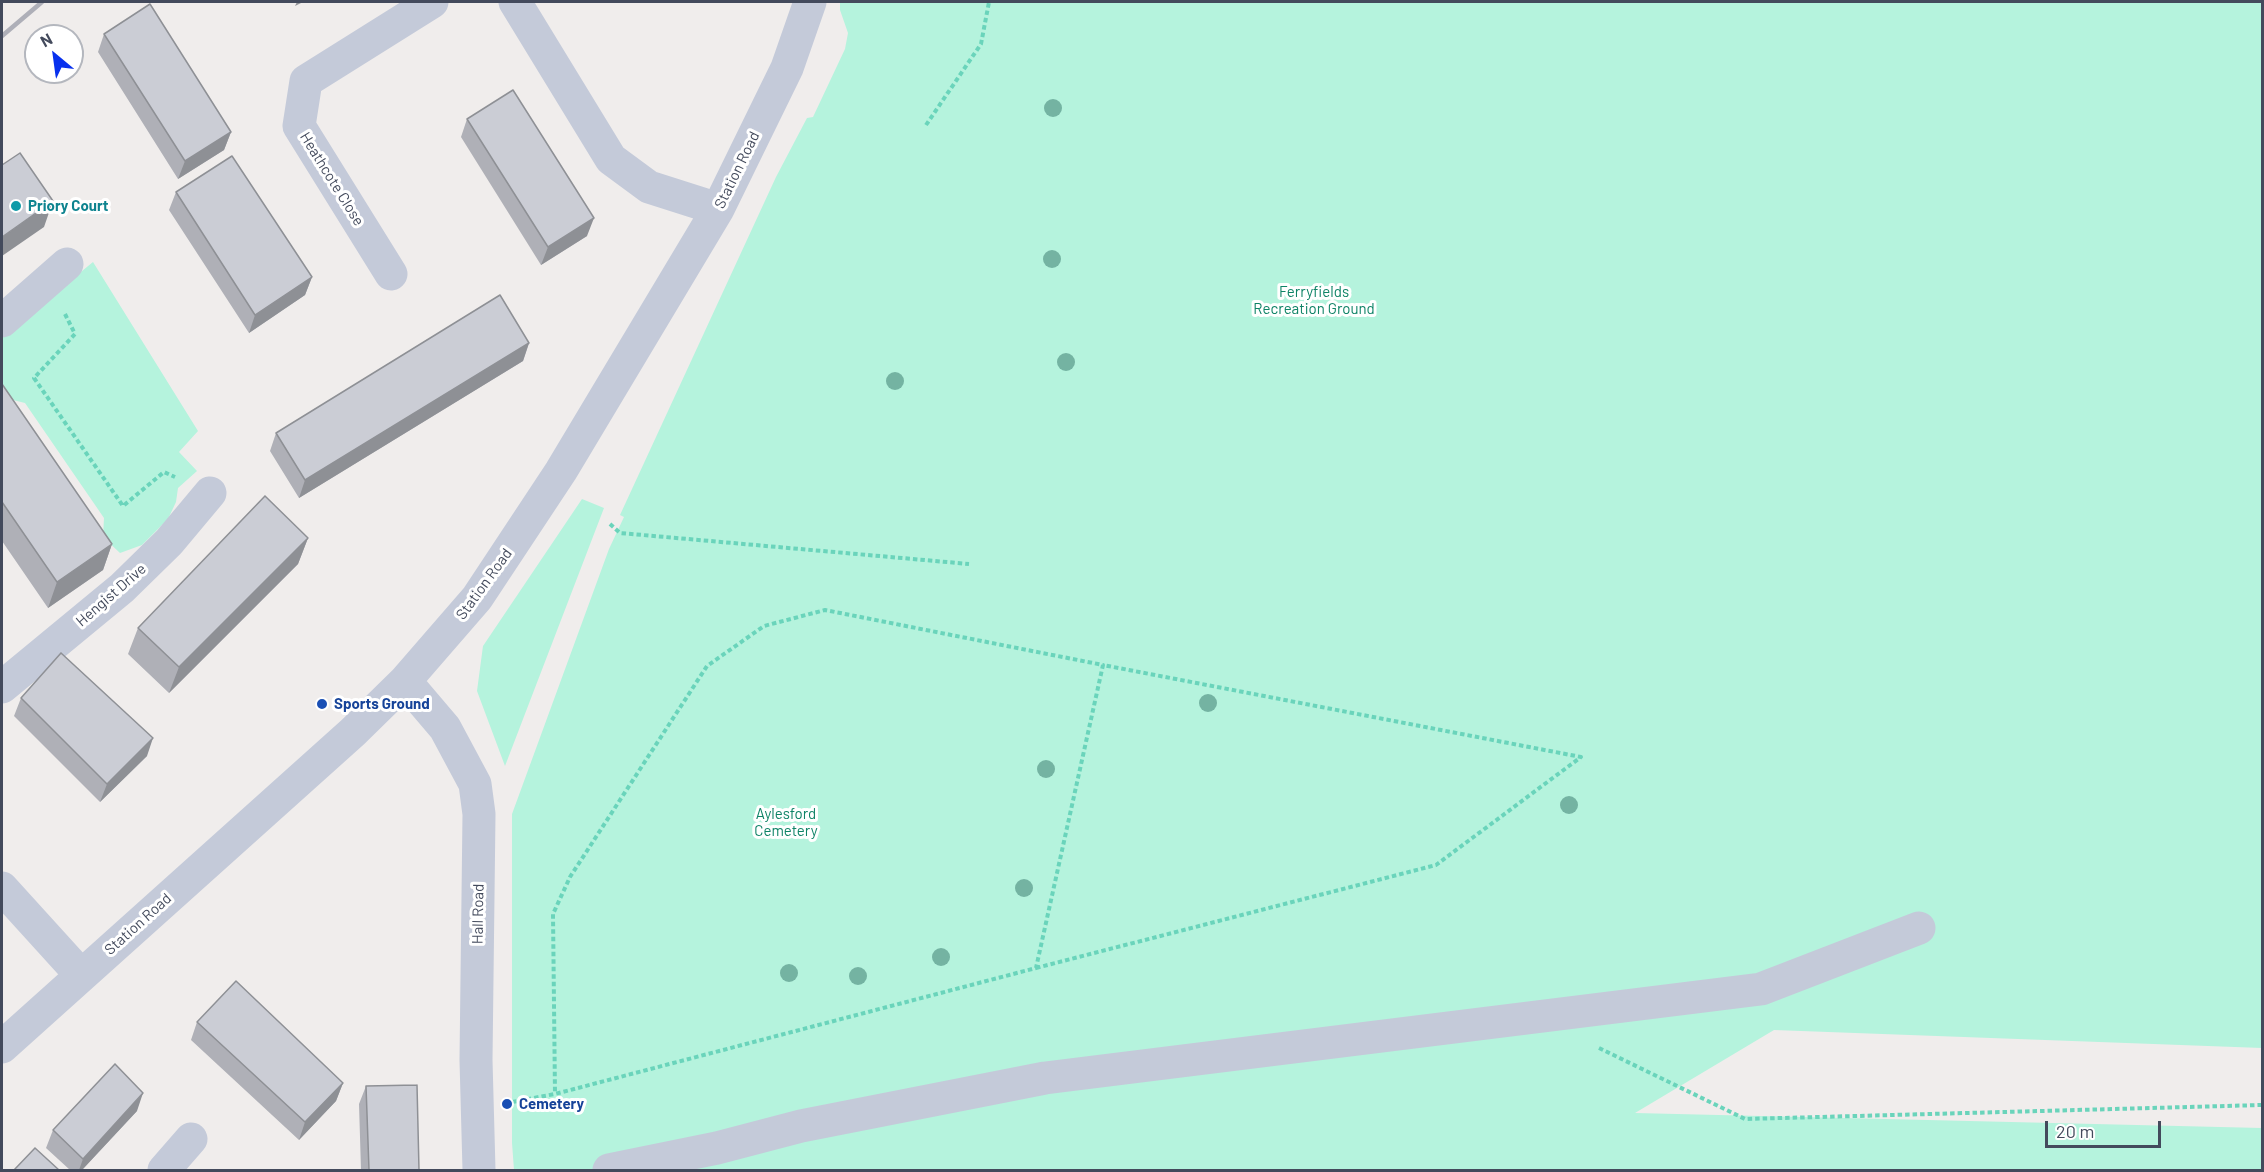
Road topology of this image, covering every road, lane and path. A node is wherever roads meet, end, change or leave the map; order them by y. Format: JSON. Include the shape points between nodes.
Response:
{"nodes":[{"id":1,"x":432,"y":2,"type":"edge"},
{"id":2,"x":515,"y":2,"type":"edge"},
{"id":3,"x":810,"y":2,"type":"edge"},
{"id":4,"x":989,"y":2,"type":"edge"},
{"id":5,"x":926,"y":125,"type":"dead end"},
{"id":6,"x":718,"y":209,"type":"junction"},
{"id":7,"x":58,"y":272,"type":"joint"},
{"id":8,"x":391,"y":274,"type":"dead end"},
{"id":9,"x":2,"y":321,"type":"edge"},
{"id":10,"x":210,"y":493,"type":"joint"},
{"id":11,"x":610,"y":524,"type":"dead end"},
{"id":12,"x":102,"y":559,"type":"edge"},
{"id":13,"x":969,"y":564,"type":"dead end"},
{"id":14,"x":122,"y":588,"type":"junction"},
{"id":15,"x":1103,"y":665,"type":"junction"},
{"id":16,"x":3,"y":681,"type":"edge"},
{"id":17,"x":405,"y":681,"type":"junction"},
{"id":18,"x":2,"y":888,"type":"edge"},
{"id":19,"x":1919,"y":928,"type":"dead end"},
{"id":20,"x":1036,"y":968,"type":"junction"},
{"id":21,"x":81,"y":975,"type":"junction"},
{"id":22,"x":1555,"y":1015,"type":"junction"},
{"id":23,"x":2,"y":1047,"type":"edge"},
{"id":24,"x":2262,"y":1105,"type":"edge"},
{"id":25,"x":191,"y":1139,"type":"dead end"},
{"id":26,"x":164,"y":1170,"type":"edge"},
{"id":27,"x":479,"y":1170,"type":"edge"},
{"id":28,"x":609,"y":1170,"type":"edge"}],
"edges":[{"from":1,"to":8,"type":"street","name":"Heathcote Close","via":[[306,81],[299,126]]},
{"from":2,"to":6,"type":"street","via":[[611,159],[649,187]]},
{"from":3,"to":6,"type":"street","name":"Station Road","via":[[787,68]]},
{"from":4,"to":5,"type":"path","via":[[981,44]]},
{"from":6,"to":17,"type":"street","name":"Station Road","via":[[555,481],[477,598]]},
{"from":7,"to":9,"type":"street"},
{"from":7,"to":10,"type":"path","via":[[75,334],[34,378],[123,506],[164,472]]},
{"from":10,"to":14,"type":"street","name":"Hengist Drive","via":[[169,542]]},
{"from":11,"to":13,"type":"path","via":[[620,533]]},
{"from":12,"to":14,"type":"street"},
{"from":14,"to":16,"type":"street","name":"Hengist Drive"},
{"from":15,"to":20,"type":"path"},
{"from":15,"to":20,"type":"path","via":[[1581,757],[1436,865]]},
{"from":15,"to":20,"type":"path","via":[[825,610],[764,626],[707,666],[570,878],[553,914],[555,1094]]},
{"from":17,"to":21,"type":"street","name":"Station Road"},
{"from":17,"to":27,"type":"street","name":"Hall Road","via":[[445,728],[475,784],[479,814]]},
{"from":18,"to":21,"type":"street"},
{"from":19,"to":22,"type":"street","via":[[1761,989]]},
{"from":21,"to":23,"type":"street","name":"Station Road"},
{"from":22,"to":24,"type":"path","via":[[1570,1034],[1745,1119]]},
{"from":22,"to":28,"type":"street","via":[[1045,1078],[801,1126]]},
{"from":25,"to":26,"type":"street"}]}
